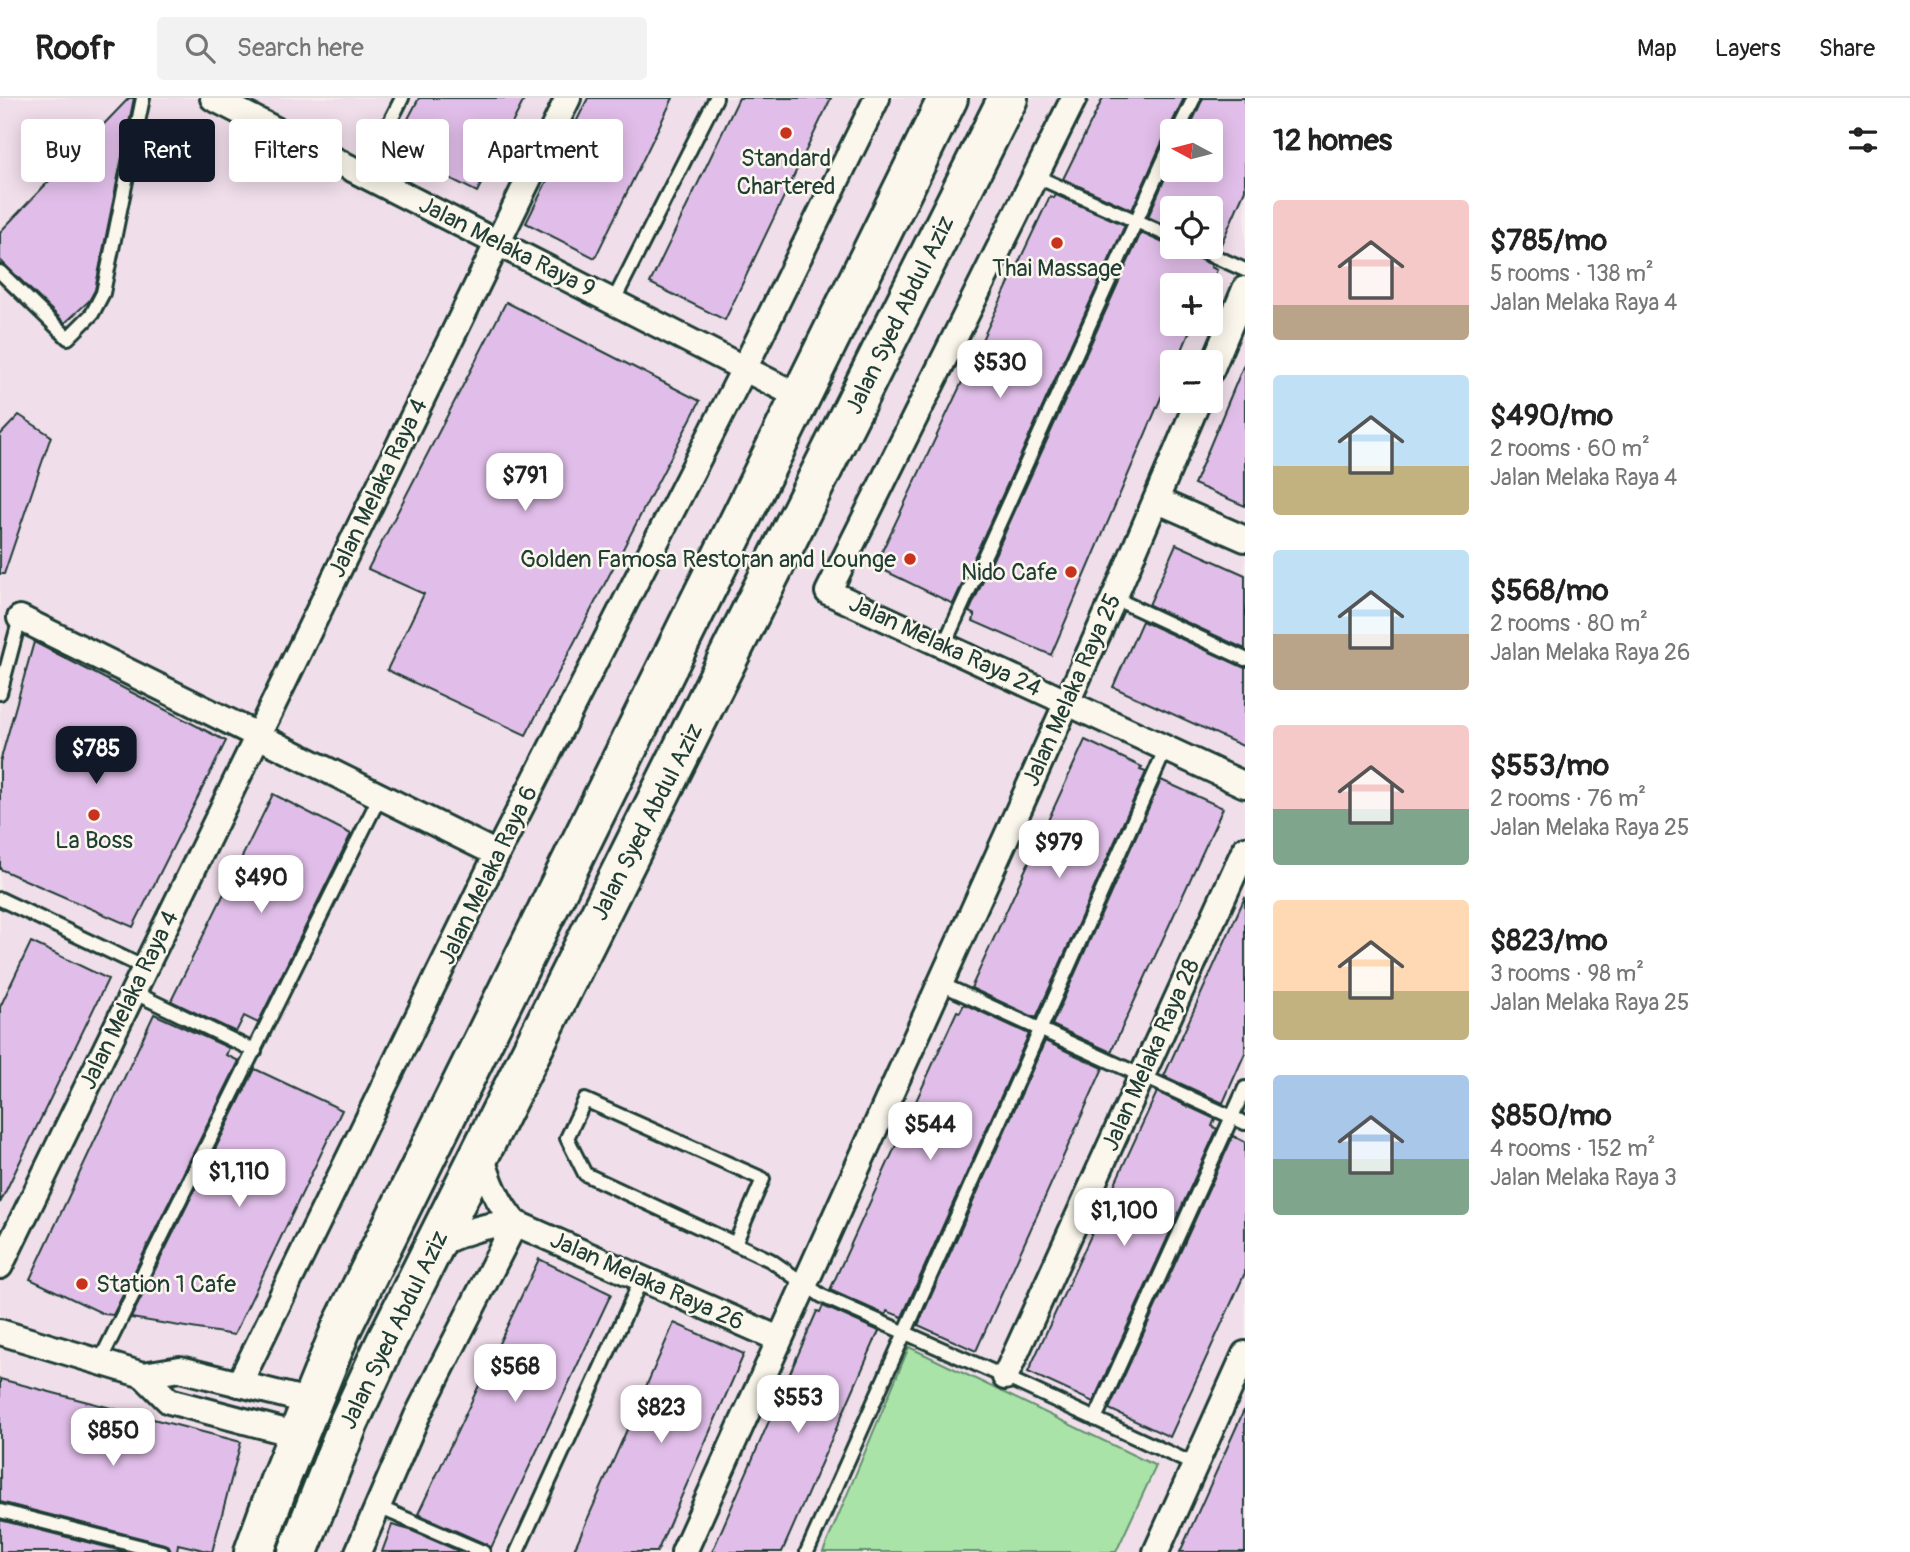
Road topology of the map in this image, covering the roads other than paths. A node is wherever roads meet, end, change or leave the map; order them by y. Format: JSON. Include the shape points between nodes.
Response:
{"nodes":[{"id":1,"x":143,"y":98,"type":"edge"},
{"id":2,"x":213,"y":98,"type":"edge"},
{"id":3,"x":402,"y":98,"type":"edge"},
{"id":4,"x":568,"y":98,"type":"edge"},
{"id":5,"x":716,"y":98,"type":"edge"},
{"id":6,"x":877,"y":98,"type":"edge"},
{"id":7,"x":948,"y":98,"type":"edge"},
{"id":8,"x":1008,"y":98,"type":"edge"},
{"id":9,"x":1074,"y":98,"type":"edge"},
{"id":10,"x":1194,"y":98,"type":"edge"},
{"id":11,"x":391,"y":119,"type":"edge"},
{"id":12,"x":1184,"y":119,"type":"edge"},
{"id":13,"x":1160,"y":168,"type":"edge"},
{"id":14,"x":356,"y":169,"type":"edge"},
{"id":15,"x":1035,"y":176,"type":"junction"},
{"id":16,"x":381,"y":182,"type":"edge"},
{"id":17,"x":1135,"y":221,"type":"junction"},
{"id":18,"x":1160,"y":232,"type":"edge"},
{"id":19,"x":498,"y":242,"type":"junction"},
{"id":20,"x":1221,"y":259,"type":"edge"},
{"id":21,"x":1245,"y":270,"type":"edge"},
{"id":22,"x":0,"y":272,"type":"edge"},
{"id":23,"x":1245,"y":289,"type":"edge"},
{"id":24,"x":613,"y":302,"type":"junction"},
{"id":25,"x":1219,"y":350,"type":"edge"},
{"id":26,"x":744,"y":369,"type":"junction"},
{"id":27,"x":800,"y":397,"type":"junction"},
{"id":28,"x":1193,"y":413,"type":"edge"},
{"id":29,"x":1156,"y":500,"type":"junction"},
{"id":30,"x":1245,"y":539,"type":"edge"},
{"id":31,"x":1114,"y":598,"type":"junction"},
{"id":32,"x":20,"y":618,"type":"joint"},
{"id":33,"x":944,"y":645,"type":"junction"},
{"id":34,"x":1245,"y":659,"type":"edge"},
{"id":35,"x":0,"y":692,"type":"edge"},
{"id":36,"x":1067,"y":702,"type":"junction"},
{"id":37,"x":258,"y":734,"type":"junction"},
{"id":38,"x":1166,"y":748,"type":"junction"},
{"id":39,"x":1245,"y":785,"type":"edge"},
{"id":40,"x":380,"y":796,"type":"junction"},
{"id":41,"x":1245,"y":849,"type":"edge"},
{"id":42,"x":497,"y":854,"type":"junction"},
{"id":43,"x":0,"y":899,"type":"edge"},
{"id":44,"x":145,"y":968,"type":"junction"},
{"id":45,"x":939,"y":983,"type":"junction"},
{"id":46,"x":133,"y":992,"type":"junction"},
{"id":47,"x":1039,"y":1030,"type":"junction"},
{"id":48,"x":255,"y":1051,"type":"junction"},
{"id":49,"x":1142,"y":1076,"type":"junction"},
{"id":50,"x":1245,"y":1088,"type":"edge"},
{"id":51,"x":1232,"y":1117,"type":"junction"},
{"id":52,"x":1245,"y":1123,"type":"edge"},
{"id":53,"x":481,"y":1155,"type":"junction"},
{"id":54,"x":515,"y":1223,"type":"junction"},
{"id":55,"x":735,"y":1244,"type":"junction"},
{"id":56,"x":435,"y":1245,"type":"junction"},
{"id":57,"x":0,"y":1266,"type":"edge"},
{"id":58,"x":641,"y":1280,"type":"junction"},
{"id":59,"x":804,"y":1284,"type":"junction"},
{"id":60,"x":0,"y":1332,"type":"edge"},
{"id":61,"x":904,"y":1332,"type":"junction"},
{"id":62,"x":779,"y":1339,"type":"junction"},
{"id":63,"x":1245,"y":1354,"type":"edge"},
{"id":64,"x":100,"y":1361,"type":"junction"},
{"id":65,"x":143,"y":1375,"type":"junction"},
{"id":66,"x":1005,"y":1377,"type":"junction"},
{"id":67,"x":239,"y":1384,"type":"junction"},
{"id":68,"x":305,"y":1419,"type":"junction"},
{"id":69,"x":1095,"y":1419,"type":"junction"},
{"id":70,"x":1195,"y":1465,"type":"junction"},
{"id":71,"x":376,"y":1506,"type":"junction"},
{"id":72,"x":0,"y":1511,"type":"edge"},
{"id":73,"x":162,"y":1552,"type":"edge"},
{"id":74,"x":254,"y":1552,"type":"edge"},
{"id":75,"x":299,"y":1552,"type":"edge"},
{"id":76,"x":358,"y":1552,"type":"edge"},
{"id":77,"x":483,"y":1552,"type":"edge"},
{"id":78,"x":517,"y":1552,"type":"edge"},
{"id":79,"x":684,"y":1552,"type":"edge"},
{"id":80,"x":807,"y":1552,"type":"edge"},
{"id":81,"x":1156,"y":1552,"type":"edge"}],
"edges":[{"from":1,"to":22,"type":"lane","via":[[103,293],[92,314],[68,338]]},
{"from":2,"to":14,"type":"street","name":"Jalan Melaka Raya 9"},
{"from":3,"to":11,"type":"lane"},
{"from":4,"to":19,"type":"street","name":"Jalan Melaka Raya 4"},
{"from":5,"to":24,"type":"lane"},
{"from":6,"to":26,"type":"street","name":"Jalan Melaka Raya 6"},
{"from":7,"to":27,"type":"main road","name":"Jalan Syed Abdul Aziz"},
{"from":8,"to":53,"type":"main road","name":"Jalan Syed Abdul Aziz"},
{"from":9,"to":15,"type":"street","name":"Jalan Melaka Raya 24"},
{"from":10,"to":12,"type":"lane"},
{"from":13,"to":17,"type":"lane"},
{"from":15,"to":17,"type":"lane"},
{"from":15,"to":33,"type":"street","name":"Jalan Melaka Raya 24","via":[[828,592]]},
{"from":16,"to":19,"type":"street","name":"Jalan Melaka Raya 9"},
{"from":17,"to":18,"type":"lane"},
{"from":17,"to":33,"type":"lane"},
{"from":19,"to":24,"type":"street","name":"Jalan Melaka Raya 9"},
{"from":19,"to":37,"type":"street","name":"Jalan Melaka Raya 4"},
{"from":20,"to":21,"type":"lane"},
{"from":23,"to":25,"type":"street"},
{"from":24,"to":26,"type":"street","name":"Jalan Melaka Raya 9"},
{"from":26,"to":27,"type":"street","name":"Jalan Melaka Raya 9"},
{"from":26,"to":42,"type":"street","name":"Jalan Melaka Raya 6"},
{"from":27,"to":68,"type":"main road","name":"Jalan Syed Abdul Aziz","via":[[348,1315]]},
{"from":28,"to":29,"type":"street","name":"Jalan Melaka Raya 25"},
{"from":29,"to":30,"type":"street"},
{"from":29,"to":31,"type":"street","name":"Jalan Melaka Raya 25"},
{"from":31,"to":34,"type":"lane"},
{"from":31,"to":36,"type":"street","name":"Jalan Melaka Raya 25"},
{"from":32,"to":35,"type":"lane"},
{"from":32,"to":37,"type":"street"},
{"from":33,"to":36,"type":"street","name":"Jalan Melaka Raya 24"},
{"from":36,"to":38,"type":"street","name":"Jalan Melaka Raya 24"},
{"from":36,"to":45,"type":"street","name":"Jalan Melaka Raya 25"},
{"from":37,"to":40,"type":"street"},
{"from":37,"to":44,"type":"street","name":"Jalan Melaka Raya 4"},
{"from":38,"to":39,"type":"street","name":"Jalan Melaka Raya 24"},
{"from":38,"to":47,"type":"lane"},
{"from":40,"to":42,"type":"street"},
{"from":40,"to":48,"type":"lane"},
{"from":41,"to":49,"type":"street","name":"Jalan Melaka Raya 28"},
{"from":42,"to":67,"type":"street","name":"Jalan Melaka Raya 6"},
{"from":43,"to":44,"type":"lane"},
{"from":44,"to":46,"type":"street","name":"Jalan Melaka Raya 4"},
{"from":45,"to":47,"type":"lane"},
{"from":45,"to":59,"type":"street","name":"Jalan Melaka Raya 25"},
{"from":46,"to":48,"type":"lane"},
{"from":46,"to":57,"type":"street","name":"Jalan Melaka Raya 4"},
{"from":47,"to":49,"type":"lane"},
{"from":47,"to":61,"type":"lane"},
{"from":48,"to":64,"type":"lane"},
{"from":49,"to":51,"type":"lane"},
{"from":49,"to":66,"type":"street","name":"Jalan Melaka Raya 28"},
{"from":50,"to":51,"type":"lane"},
{"from":51,"to":52,"type":"lane"},
{"from":51,"to":69,"type":"lane"},
{"from":53,"to":54,"type":"street","via":[[501,1207]]},
{"from":53,"to":56,"type":"main road","name":"Jalan Syed Abdul Aziz"},
{"from":54,"to":56,"type":"street","via":[[467,1230]]},
{"from":54,"to":58,"type":"street","name":"Jalan Melaka Raya 26"},
{"from":54,"to":71,"type":"street"},
{"from":55,"to":55,"type":"lane","via":[[763,1179],[585,1100],[567,1138],[584,1174]]},
{"from":55,"to":59,"type":"lane","via":[[770,1260]]},
{"from":56,"to":75,"type":"main road","name":"Jalan Syed Abdul Aziz","via":[[349,1422]]},
{"from":58,"to":62,"type":"street","name":"Jalan Melaka Raya 26"},
{"from":58,"to":78,"type":"lane"},
{"from":59,"to":61,"type":"lane"},
{"from":59,"to":62,"type":"street","name":"Jalan Melaka Raya 25"},
{"from":60,"to":64,"type":"street"},
{"from":61,"to":66,"type":"lane"},
{"from":61,"to":80,"type":"lane"},
{"from":62,"to":79,"type":"street","name":"Jalan Melaka Raya 25"},
{"from":63,"to":70,"type":"street"},
{"from":64,"to":65,"type":"street"},
{"from":65,"to":67,"type":"street","via":[[180,1369]]},
{"from":65,"to":68,"type":"street","via":[[169,1401]]},
{"from":66,"to":69,"type":"lane"},
{"from":67,"to":68,"type":"street"},
{"from":68,"to":74,"type":"main road","name":"Jalan Syed Abdul Aziz"},
{"from":69,"to":70,"type":"lane"},
{"from":70,"to":81,"type":"street"},
{"from":71,"to":76,"type":"street"},
{"from":71,"to":77,"type":"lane"},
{"from":72,"to":73,"type":"lane"}]}
